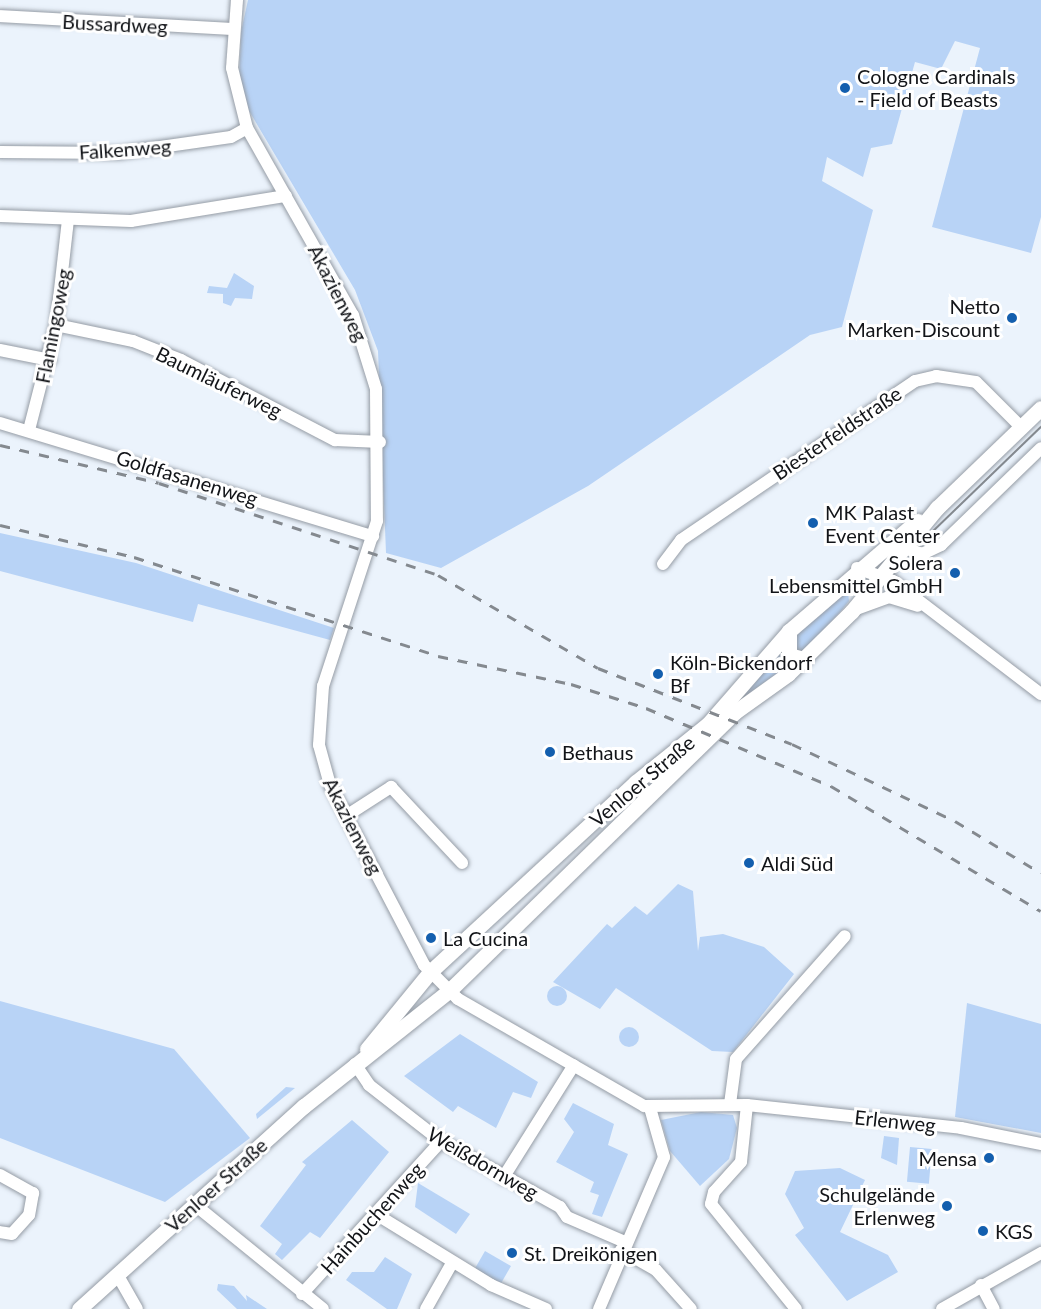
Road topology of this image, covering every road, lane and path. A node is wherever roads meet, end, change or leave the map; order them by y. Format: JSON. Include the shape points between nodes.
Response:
{"nodes":[{"id":1,"x":237,"y":0,"type":"edge"},
{"id":2,"x":0,"y":16,"type":"edge"},
{"id":3,"x":231,"y":29,"type":"junction"},
{"id":4,"x":247,"y":128,"type":"junction"},
{"id":5,"x":0,"y":152,"type":"edge"},
{"id":6,"x":286,"y":196,"type":"junction"},
{"id":7,"x":0,"y":216,"type":"edge"},
{"id":8,"x":68,"y":220,"type":"junction"},
{"id":9,"x":56,"y":325,"type":"junction"},
{"id":10,"x":0,"y":350,"type":"edge"},
{"id":11,"x":50,"y":360,"type":"junction"},
{"id":12,"x":1041,"y":408,"type":"edge"},
{"id":13,"x":0,"y":423,"type":"edge"},
{"id":14,"x":1021,"y":427,"type":"junction"},
{"id":15,"x":29,"y":430,"type":"junction"},
{"id":16,"x":380,"y":442,"type":"junction"},
{"id":17,"x":1041,"y":448,"type":"edge"},
{"id":18,"x":937,"y":508,"type":"junction"},
{"id":19,"x":373,"y":536,"type":"junction"},
{"id":20,"x":901,"y":548,"type":"junction"},
{"id":21,"x":663,"y":564,"type":"dead end"},
{"id":22,"x":857,"y":568,"type":"junction"},
{"id":23,"x":881,"y":575,"type":"junction"},
{"id":24,"x":840,"y":585,"type":"junction"},
{"id":25,"x":922,"y":607,"type":"junction"},
{"id":26,"x":852,"y":611,"type":"junction"},
{"id":27,"x":789,"y":631,"type":"junction"},
{"id":28,"x":804,"y":659,"type":"junction"},
{"id":29,"x":1041,"y":694,"type":"edge"},
{"id":30,"x":346,"y":816,"type":"junction"},
{"id":31,"x":462,"y":863,"type":"dead end"},
{"id":32,"x":845,"y":936,"type":"dead end"},
{"id":33,"x":430,"y":972,"type":"junction"},
{"id":34,"x":450,"y":990,"type":"junction"},
{"id":35,"x":355,"y":1064,"type":"junction"},
{"id":36,"x":574,"y":1065,"type":"junction"},
{"id":37,"x":730,"y":1104,"type":"junction"},
{"id":38,"x":747,"y":1105,"type":"junction"},
{"id":39,"x":650,"y":1108,"type":"junction"},
{"id":40,"x":441,"y":1141,"type":"junction"},
{"id":41,"x":1041,"y":1144,"type":"edge"},
{"id":42,"x":0,"y":1175,"type":"edge"},
{"id":43,"x":503,"y":1178,"type":"junction"},
{"id":44,"x":194,"y":1204,"type":"junction"},
{"id":45,"x":379,"y":1216,"type":"junction"},
{"id":46,"x":0,"y":1232,"type":"edge"},
{"id":47,"x":623,"y":1246,"type":"junction"},
{"id":48,"x":1041,"y":1253,"type":"edge"},
{"id":49,"x":452,"y":1263,"type":"junction"},
{"id":50,"x":117,"y":1274,"type":"junction"},
{"id":51,"x":981,"y":1285,"type":"junction"},
{"id":52,"x":302,"y":1294,"type":"junction"},
{"id":53,"x":80,"y":1309,"type":"edge"},
{"id":54,"x":137,"y":1309,"type":"edge"},
{"id":55,"x":323,"y":1309,"type":"edge"},
{"id":56,"x":426,"y":1309,"type":"edge"},
{"id":57,"x":546,"y":1309,"type":"edge"},
{"id":58,"x":599,"y":1309,"type":"edge"},
{"id":59,"x":691,"y":1309,"type":"edge"},
{"id":60,"x":796,"y":1309,"type":"edge"},
{"id":61,"x":942,"y":1309,"type":"edge"},
{"id":62,"x":994,"y":1309,"type":"edge"}],
"edges":[{"from":1,"to":3,"type":"street","name":"Akazienweg"},
{"from":2,"to":3,"type":"street","name":"Bussardweg"},
{"from":3,"to":4,"type":"street","name":"Akazienweg","via":[[232,68]]},
{"from":4,"to":5,"type":"street","name":"Falkenweg","via":[[231,137],[118,153]]},
{"from":4,"to":6,"type":"street","name":"Akazienweg"},
{"from":6,"to":8,"type":"street","via":[[131,221]]},
{"from":6,"to":16,"type":"street","name":"Akazienweg","via":[[365,343]]},
{"from":7,"to":8,"type":"street"},
{"from":8,"to":9,"type":"street","name":"Flamingoweg"},
{"from":9,"to":11,"type":"street","name":"Flamingoweg"},
{"from":9,"to":16,"type":"street","name":"Baumläuferweg","via":[[133,341],[182,360],[335,440]]},
{"from":10,"to":11,"type":"street"},
{"from":11,"to":15,"type":"street","name":"Flamingoweg"},
{"from":12,"to":14,"type":"main road","name":"Venloer Straße"},
{"from":13,"to":15,"type":"street","name":"Goldfasanenweg"},
{"from":14,"to":18,"type":"main road","name":"Venloer Straße"},
{"from":14,"to":21,"type":"street","name":"Biesterfeldstraße","via":[[976,382],[936,376],[915,381],[681,540]]},
{"from":15,"to":19,"type":"street","name":"Goldfasanenweg"},
{"from":16,"to":19,"type":"street","name":"Akazienweg"},
{"from":17,"to":20,"type":"street","via":[[941,545],[927,554]]},
{"from":18,"to":20,"type":"main road","name":"Venloer Straße"},
{"from":18,"to":22,"type":"main road","name":"Venloer Straße"},
{"from":19,"to":30,"type":"street","name":"Akazienweg","via":[[319,707],[324,768]]},
{"from":20,"to":23,"type":"main road","name":"Venloer Straße"},
{"from":22,"to":23,"type":"street"},
{"from":22,"to":24,"type":"main road","name":"Venloer Straße"},
{"from":23,"to":25,"type":"street"},
{"from":23,"to":26,"type":"main road","name":"Venloer Straße"},
{"from":24,"to":26,"type":"main road","via":[[853,589]]},
{"from":24,"to":27,"type":"main road","name":"Venloer Straße"},
{"from":25,"to":26,"type":"street","via":[[889,597]]},
{"from":25,"to":29,"type":"street"},
{"from":26,"to":28,"type":"main road","name":"Venloer Straße"},
{"from":27,"to":28,"type":"main road","via":[[789,656]]},
{"from":27,"to":33,"type":"main road","name":"Venloer Straße","via":[[708,724],[636,782]]},
{"from":28,"to":34,"type":"main road","name":"Venloer Straße","via":[[735,711]]},
{"from":30,"to":31,"type":"street","via":[[391,787]]},
{"from":30,"to":33,"type":"street","name":"Akazienweg"},
{"from":32,"to":37,"type":"street","via":[[736,1059]]},
{"from":33,"to":34,"type":"street","name":"Akazienweg"},
{"from":33,"to":35,"type":"main road","name":"Venloer Straße"},
{"from":34,"to":35,"type":"main road","name":"Venloer Straße"},
{"from":34,"to":36,"type":"street","name":"Akazienweg"},
{"from":35,"to":40,"type":"street","name":"Weißdornweg","via":[[369,1085]]},
{"from":35,"to":44,"type":"main road","name":"Venloer Straße"},
{"from":36,"to":39,"type":"street","name":"Akazienweg"},
{"from":36,"to":43,"type":"street"},
{"from":37,"to":38,"type":"street"},
{"from":37,"to":39,"type":"street"},
{"from":38,"to":41,"type":"street","name":"Erlenweg","via":[[961,1128]]},
{"from":38,"to":60,"type":"street","via":[[741,1162],[714,1192],[711,1204]]},
{"from":39,"to":47,"type":"street","via":[[664,1157]]},
{"from":40,"to":43,"type":"street","name":"Weißdornweg"},
{"from":40,"to":45,"type":"street","name":"Hainbuchenweg"},
{"from":42,"to":46,"type":"street","via":[[33,1193],[29,1215],[12,1234]]},
{"from":43,"to":47,"type":"street","name":"Weißdornweg"},
{"from":44,"to":50,"type":"main road","name":"Venloer Straße"},
{"from":44,"to":52,"type":"street"},
{"from":45,"to":49,"type":"street"},
{"from":45,"to":52,"type":"street","name":"Hainbuchenweg"},
{"from":47,"to":58,"type":"street"},
{"from":47,"to":59,"type":"street","name":"Weißdornweg","via":[[656,1270]]},
{"from":48,"to":51,"type":"street"},
{"from":49,"to":56,"type":"street"},
{"from":49,"to":57,"type":"street"},
{"from":50,"to":53,"type":"main road","name":"Venloer Straße"},
{"from":50,"to":54,"type":"street"},
{"from":51,"to":61,"type":"street"},
{"from":51,"to":62,"type":"street"},
{"from":52,"to":55,"type":"street"}]}
